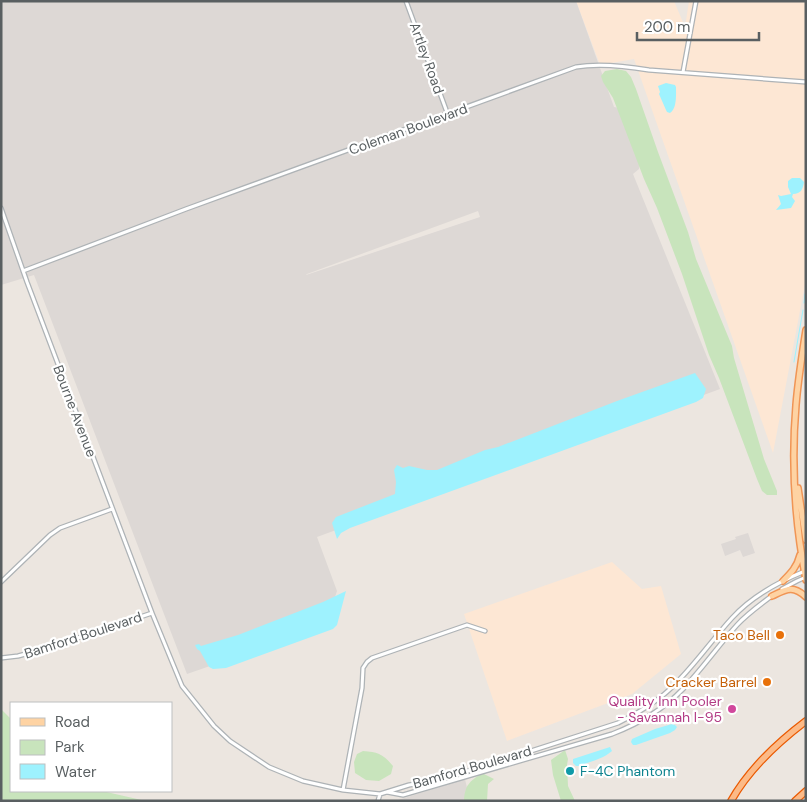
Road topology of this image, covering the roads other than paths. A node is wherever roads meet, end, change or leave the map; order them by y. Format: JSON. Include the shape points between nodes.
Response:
{"nodes":[{"id":1,"x":406,"y":1,"type":"edge"},
{"id":2,"x":696,"y":1,"type":"edge"},
{"id":3,"x":683,"y":72,"type":"junction"},
{"id":4,"x":806,"y":82,"type":"edge"},
{"id":5,"x":448,"y":115,"type":"junction"},
{"id":6,"x":1,"y":208,"type":"edge"},
{"id":7,"x":23,"y":271,"type":"junction"},
{"id":8,"x":806,"y":330,"type":"edge"},
{"id":9,"x":795,"y":470,"type":"junction"},
{"id":10,"x":112,"y":509,"type":"junction"},
{"id":11,"x":806,"y":540,"type":"edge"},
{"id":12,"x":801,"y":552,"type":"junction"},
{"id":13,"x":805,"y":575,"type":"edge"},
{"id":14,"x":783,"y":581,"type":"junction"},
{"id":15,"x":1,"y":582,"type":"edge"},
{"id":16,"x":772,"y":596,"type":"junction"},
{"id":17,"x":806,"y":597,"type":"edge"},
{"id":18,"x":152,"y":613,"type":"junction"},
{"id":19,"x":485,"y":631,"type":"dead end"},
{"id":20,"x":2,"y":657,"type":"edge"},
{"id":21,"x":806,"y":721,"type":"edge"},
{"id":22,"x":343,"y":790,"type":"junction"},
{"id":23,"x":806,"y":791,"type":"edge"},
{"id":24,"x":387,"y":792,"type":"junction"},
{"id":25,"x":380,"y":794,"type":"junction"},
{"id":26,"x":378,"y":801,"type":"edge"},
{"id":27,"x":730,"y":801,"type":"edge"},
{"id":28,"x":795,"y":801,"type":"edge"}],
"edges":[{"from":1,"to":5,"type":"street","name":"Artley Road"},
{"from":2,"to":3,"type":"street"},
{"from":3,"to":4,"type":"street","name":"Coleman Boulevard"},
{"from":3,"to":5,"type":"street","name":"Coleman Boulevard","via":[[583,66]]},
{"from":5,"to":7,"type":"street","name":"Coleman Boulevard"},
{"from":6,"to":7,"type":"street","name":"Bourne Avenue"},
{"from":7,"to":10,"type":"street","name":"Bourne Avenue"},
{"from":8,"to":9,"type":"main road","via":[[796,405]]},
{"from":9,"to":11,"type":"main road"},
{"from":9,"to":12,"type":"main road"},
{"from":10,"to":15,"type":"street","via":[[60,528]]},
{"from":10,"to":18,"type":"street","name":"Bourne Avenue"},
{"from":12,"to":13,"type":"main road"},
{"from":12,"to":14,"type":"main road","via":[[797,565]]},
{"from":13,"to":14,"type":"street"},
{"from":13,"to":16,"type":"street"},
{"from":14,"to":24,"type":"street","name":"Bamford Boulevard","via":[[732,617],[669,690],[650,706],[618,723],[558,743]]},
{"from":16,"to":17,"type":"main road","via":[[793,589]]},
{"from":16,"to":24,"type":"street","name":"Bamford Boulevard","via":[[738,623],[682,690],[652,715],[634,725],[613,734],[402,795]]},
{"from":18,"to":20,"type":"street","name":"Bamford Boulevard","via":[[48,648]]},
{"from":18,"to":22,"type":"street","name":"Bamford Boulevard","via":[[182,686],[230,741],[269,767],[303,781]]},
{"from":19,"to":22,"type":"street","via":[[467,626],[366,662]]},
{"from":21,"to":27,"type":"highway","via":[[763,759]]},
{"from":22,"to":25,"type":"street","name":"Bamford Boulevard"},
{"from":23,"to":28,"type":"highway"},
{"from":24,"to":25,"type":"street","name":"Bamford Boulevard"},
{"from":25,"to":26,"type":"street"}]}
